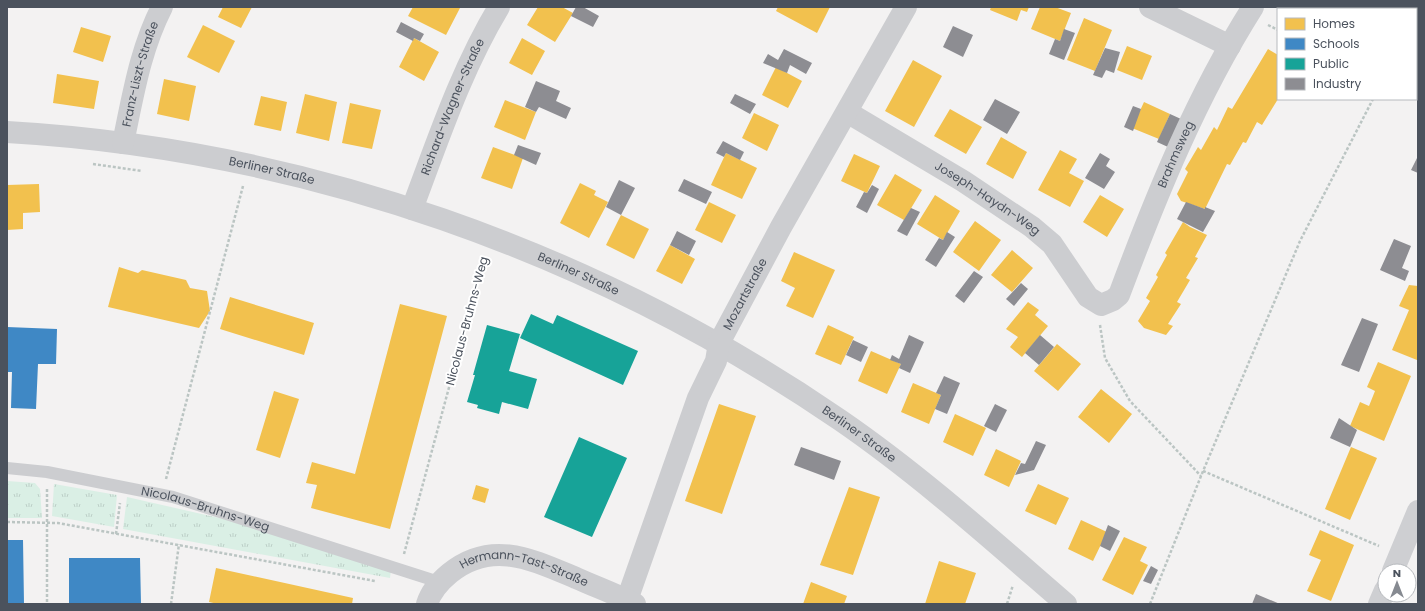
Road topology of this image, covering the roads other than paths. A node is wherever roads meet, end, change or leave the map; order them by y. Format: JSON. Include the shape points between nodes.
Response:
{"nodes":[{"id":1,"x":162,"y":7,"type":"edge"},
{"id":2,"x":498,"y":7,"type":"edge"},
{"id":3,"x":906,"y":7,"type":"edge"},
{"id":4,"x":1150,"y":7,"type":"edge"},
{"id":5,"x":1253,"y":7,"type":"edge"},
{"id":6,"x":1230,"y":46,"type":"junction"},
{"id":7,"x":847,"y":112,"type":"junction"},
{"id":8,"x":7,"y":132,"type":"edge"},
{"id":9,"x":123,"y":143,"type":"junction"},
{"id":10,"x":412,"y":208,"type":"junction"},
{"id":11,"x":1101,"y":302,"type":"joint"},
{"id":12,"x":719,"y":343,"type":"junction"},
{"id":13,"x":7,"y":468,"type":"edge"},
{"id":14,"x":1418,"y":511,"type":"edge"},
{"id":15,"x":1404,"y":552,"type":"edge"},
{"id":16,"x":439,"y":582,"type":"junction"},
{"id":17,"x":631,"y":602,"type":"edge"},
{"id":18,"x":427,"y":604,"type":"edge"},
{"id":19,"x":1066,"y":604,"type":"edge"}],
"edges":[{"from":1,"to":9,"type":"street","name":"Franz-Liszt-Straße","via":[[141,58]]},
{"from":2,"to":10,"type":"street","name":"Richard-Wagner-Straße","via":[[470,59]]},
{"from":3,"to":7,"type":"street","name":"Mozartstraße"},
{"from":4,"to":6,"type":"street"},
{"from":5,"to":6,"type":"street","name":"Brahmsweg"},
{"from":6,"to":11,"type":"street","name":"Brahmsweg","via":[[1178,150],[1118,295]]},
{"from":7,"to":11,"type":"street","name":"Joseph-Haydn-Weg","via":[[963,181],[1032,227],[1052,244],[1085,293]]},
{"from":7,"to":12,"type":"street","name":"Mozartstraße"},
{"from":8,"to":9,"type":"street","name":"Berliner Straße"},
{"from":9,"to":10,"type":"street","name":"Berliner Straße","via":[[248,164],[339,186]]},
{"from":10,"to":12,"type":"street","name":"Berliner Straße","via":[[491,236],[605,285]]},
{"from":12,"to":17,"type":"street","name":"Mozartstraße","via":[[716,361],[698,398]]},
{"from":12,"to":19,"type":"street","name":"Berliner Straße","via":[[878,447],[979,528]]},
{"from":13,"to":16,"type":"lane","name":"Nicolaus-Bruhns-Weg","via":[[47,472],[162,495]]},
{"from":14,"to":15,"type":"street"},
{"from":16,"to":17,"type":"street","name":"Hermann-Tast-Straße","via":[[467,561],[500,555],[516,556],[531,559]]},
{"from":16,"to":18,"type":"street","name":"Hermann-Tast-Straße"}]}
